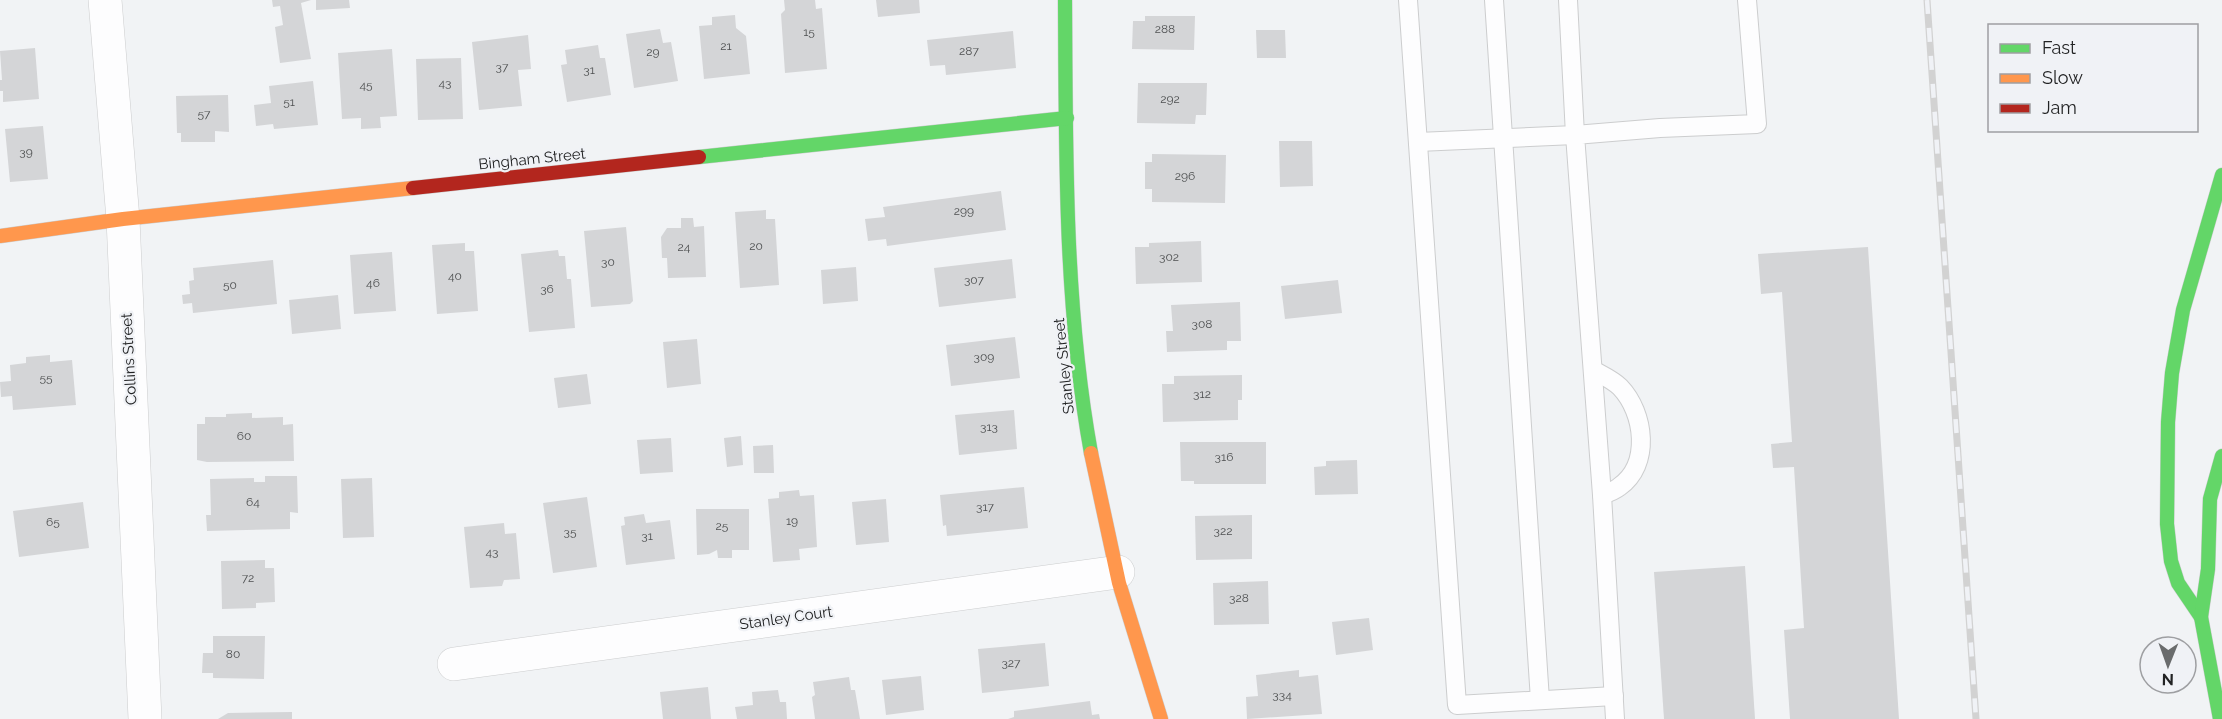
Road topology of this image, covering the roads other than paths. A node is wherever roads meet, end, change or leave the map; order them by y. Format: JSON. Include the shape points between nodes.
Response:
{"nodes":[{"id":1,"x":105,"y":0,"type":"edge"},
{"id":2,"x":1065,"y":0,"type":"edge"},
{"id":3,"x":1408,"y":0,"type":"edge"},
{"id":4,"x":1494,"y":0,"type":"edge"},
{"id":5,"x":1568,"y":0,"type":"edge"},
{"id":6,"x":1747,"y":0,"type":"edge"},
{"id":7,"x":1067,"y":118,"type":"junction"},
{"id":8,"x":1575,"y":135,"type":"junction"},
{"id":9,"x":1503,"y":139,"type":"junction"},
{"id":10,"x":1418,"y":142,"type":"junction"},
{"id":11,"x":2222,"y":175,"type":"edge"},
{"id":12,"x":123,"y":219,"type":"junction"},
{"id":13,"x":0,"y":236,"type":"edge"},
{"id":14,"x":1593,"y":370,"type":"junction"},
{"id":15,"x":2222,"y":456,"type":"edge"},
{"id":16,"x":1602,"y":495,"type":"junction"},
{"id":17,"x":1118,"y":572,"type":"junction"},
{"id":18,"x":2201,"y":617,"type":"junction"},
{"id":19,"x":454,"y":664,"type":"dead end"},
{"id":20,"x":1614,"y":696,"type":"junction"},
{"id":21,"x":1540,"y":700,"type":"junction"},
{"id":22,"x":145,"y":719,"type":"edge"},
{"id":23,"x":1161,"y":719,"type":"edge"},
{"id":24,"x":1615,"y":719,"type":"edge"},
{"id":25,"x":2220,"y":719,"type":"edge"}],
"edges":[{"from":1,"to":12,"type":"street","name":"Collins Street"},
{"from":2,"to":7,"type":"main road","name":"Stanley Street"},
{"from":3,"to":10,"type":"lane"},
{"from":4,"to":9,"type":"lane"},
{"from":5,"to":8,"type":"lane"},
{"from":6,"to":8,"type":"lane","via":[[1757,124]]},
{"from":7,"to":12,"type":"main road","name":"Bingham Street"},
{"from":7,"to":17,"type":"main road","name":"Stanley Street","via":[[1077,349],[1092,454]]},
{"from":8,"to":9,"type":"lane"},
{"from":8,"to":14,"type":"lane"},
{"from":9,"to":10,"type":"lane"},
{"from":9,"to":21,"type":"lane"},
{"from":10,"to":21,"type":"lane","via":[[1457,705]]},
{"from":11,"to":18,"type":"main road","via":[[2178,336],[2167,434],[2167,501],[2173,567],[2183,591]]},
{"from":12,"to":13,"type":"main road","name":"Bingham Street"},
{"from":12,"to":22,"type":"street","name":"Collins Street"},
{"from":14,"to":16,"type":"lane"},
{"from":14,"to":16,"type":"lane","via":[[1620,387],[1640,423],[1637,465],[1618,488]]},
{"from":15,"to":18,"type":"main road","via":[[2210,500],[2208,569]]},
{"from":16,"to":20,"type":"lane"},
{"from":17,"to":19,"type":"street","name":"Stanley Court"},
{"from":17,"to":23,"type":"main road","name":"Stanley Street"},
{"from":18,"to":25,"type":"main road"},
{"from":20,"to":21,"type":"lane"},
{"from":20,"to":24,"type":"lane"}]}
